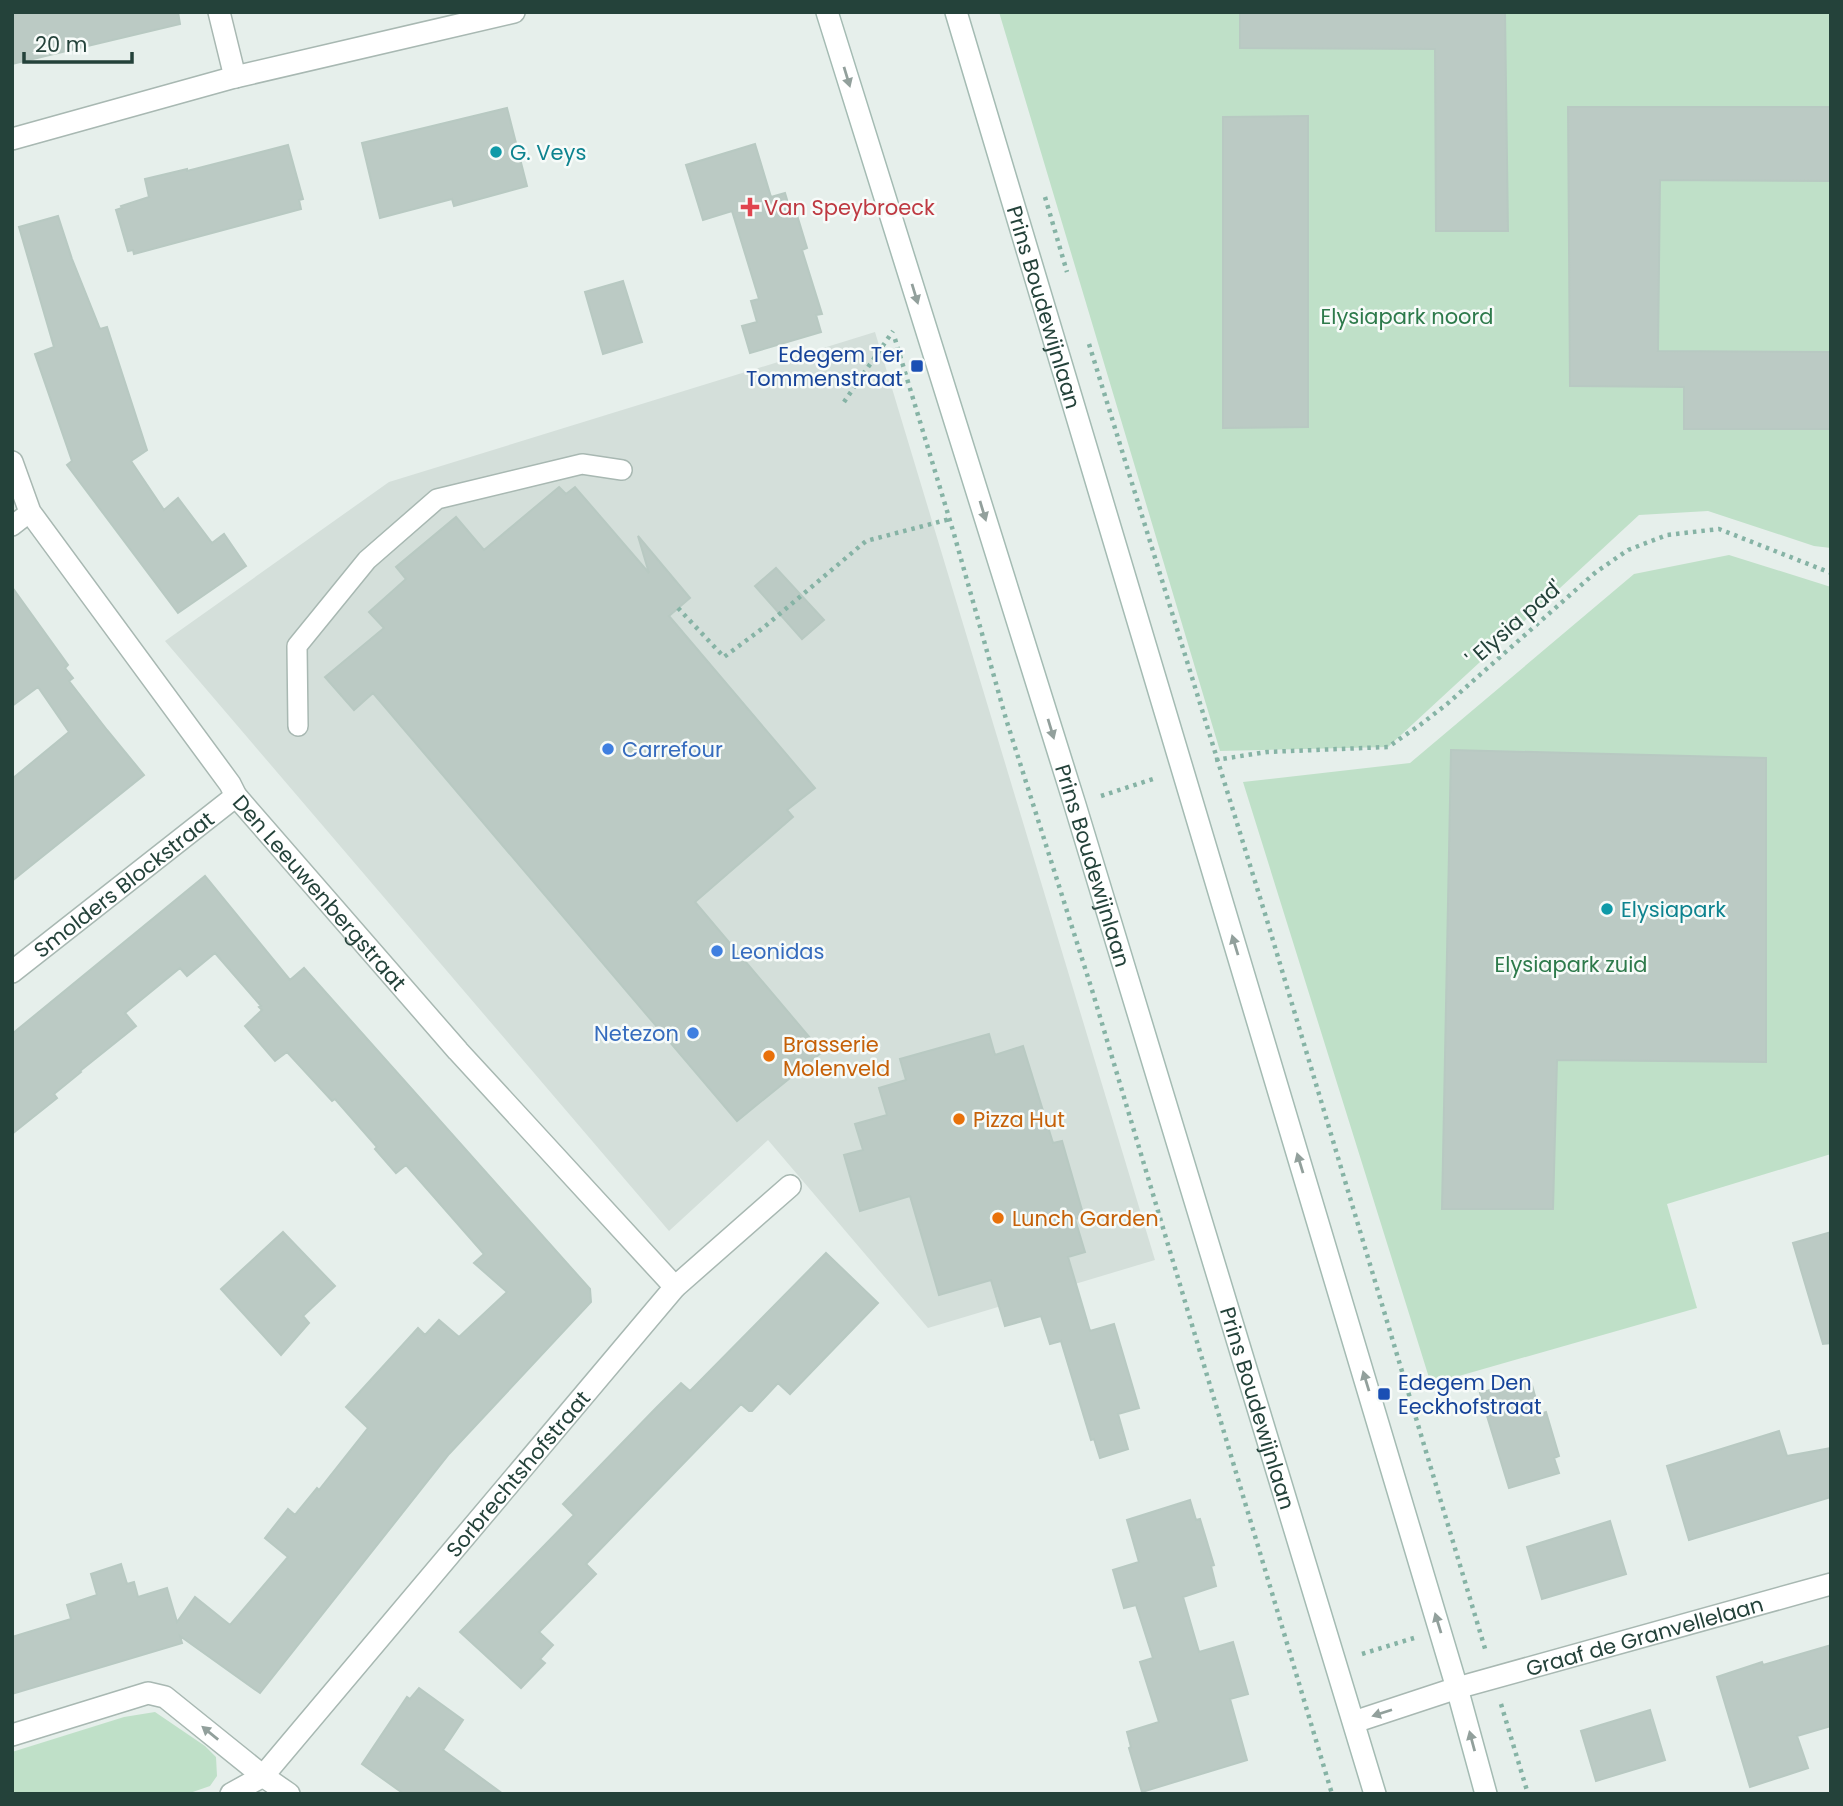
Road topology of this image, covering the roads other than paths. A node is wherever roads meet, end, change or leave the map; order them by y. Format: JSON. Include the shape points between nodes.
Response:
{"nodes":[{"id":1,"x":219,"y":12,"type":"edge"},
{"id":2,"x":514,"y":12,"type":"edge"},
{"id":3,"x":827,"y":12,"type":"edge"},
{"id":4,"x":956,"y":12,"type":"edge"},
{"id":5,"x":235,"y":77,"type":"junction"},
{"id":6,"x":12,"y":139,"type":"edge"},
{"id":7,"x":12,"y":462,"type":"edge"},
{"id":8,"x":622,"y":470,"type":"dead end"},
{"id":9,"x":30,"y":512,"type":"junction"},
{"id":10,"x":12,"y":526,"type":"edge"},
{"id":11,"x":298,"y":726,"type":"dead end"},
{"id":12,"x":236,"y":796,"type":"junction"},
{"id":13,"x":12,"y":972,"type":"edge"},
{"id":14,"x":790,"y":1186,"type":"dead end"},
{"id":15,"x":675,"y":1287,"type":"junction"},
{"id":16,"x":1831,"y":1584,"type":"edge"},
{"id":17,"x":1457,"y":1688,"type":"junction"},
{"id":18,"x":1354,"y":1722,"type":"junction"},
{"id":19,"x":12,"y":1735,"type":"edge"},
{"id":20,"x":263,"y":1776,"type":"junction"},
{"id":21,"x":231,"y":1794,"type":"edge"},
{"id":22,"x":289,"y":1794,"type":"edge"},
{"id":23,"x":1375,"y":1794,"type":"edge"},
{"id":24,"x":1486,"y":1794,"type":"edge"}],
"edges":[{"from":1,"to":5,"type":"main road"},
{"from":2,"to":5,"type":"main road"},
{"from":3,"to":18,"type":"main road","name":"Prins Boudewijnlaan","one_way":true},
{"from":17,"to":4,"type":"main road","name":"Prins Boudewijnlaan","one_way":true},
{"from":5,"to":6,"type":"main road"},
{"from":7,"to":9,"type":"main road","name":"Den Leeuwenbergstraat"},
{"from":8,"to":11,"type":"lane","via":[[582,464],[438,499],[367,560],[297,646]]},
{"from":9,"to":10,"type":"lane"},
{"from":9,"to":12,"type":"main road","name":"Den Leeuwenbergstraat"},
{"from":12,"to":13,"type":"main road","name":"Smolders Blockstraat"},
{"from":12,"to":15,"type":"main road","name":"Den Leeuwenbergstraat","via":[[458,1051]]},
{"from":14,"to":15,"type":"main road","name":"Sorbrechtshofstraat"},
{"from":15,"to":20,"type":"main road","name":"Sorbrechtshofstraat"},
{"from":16,"to":17,"type":"main road","name":"Graaf de Granvellelaan"},
{"from":17,"to":18,"type":"main road","one_way":true},
{"from":24,"to":17,"type":"main road","name":"Prins Boudewijnlaan","one_way":true},
{"from":18,"to":23,"type":"main road","name":"Prins Boudewijnlaan"},
{"from":20,"to":19,"type":"main road","one_way":true,"via":[[165,1697],[148,1693]]},
{"from":20,"to":21,"type":"main road"},
{"from":20,"to":22,"type":"main road"}]}
